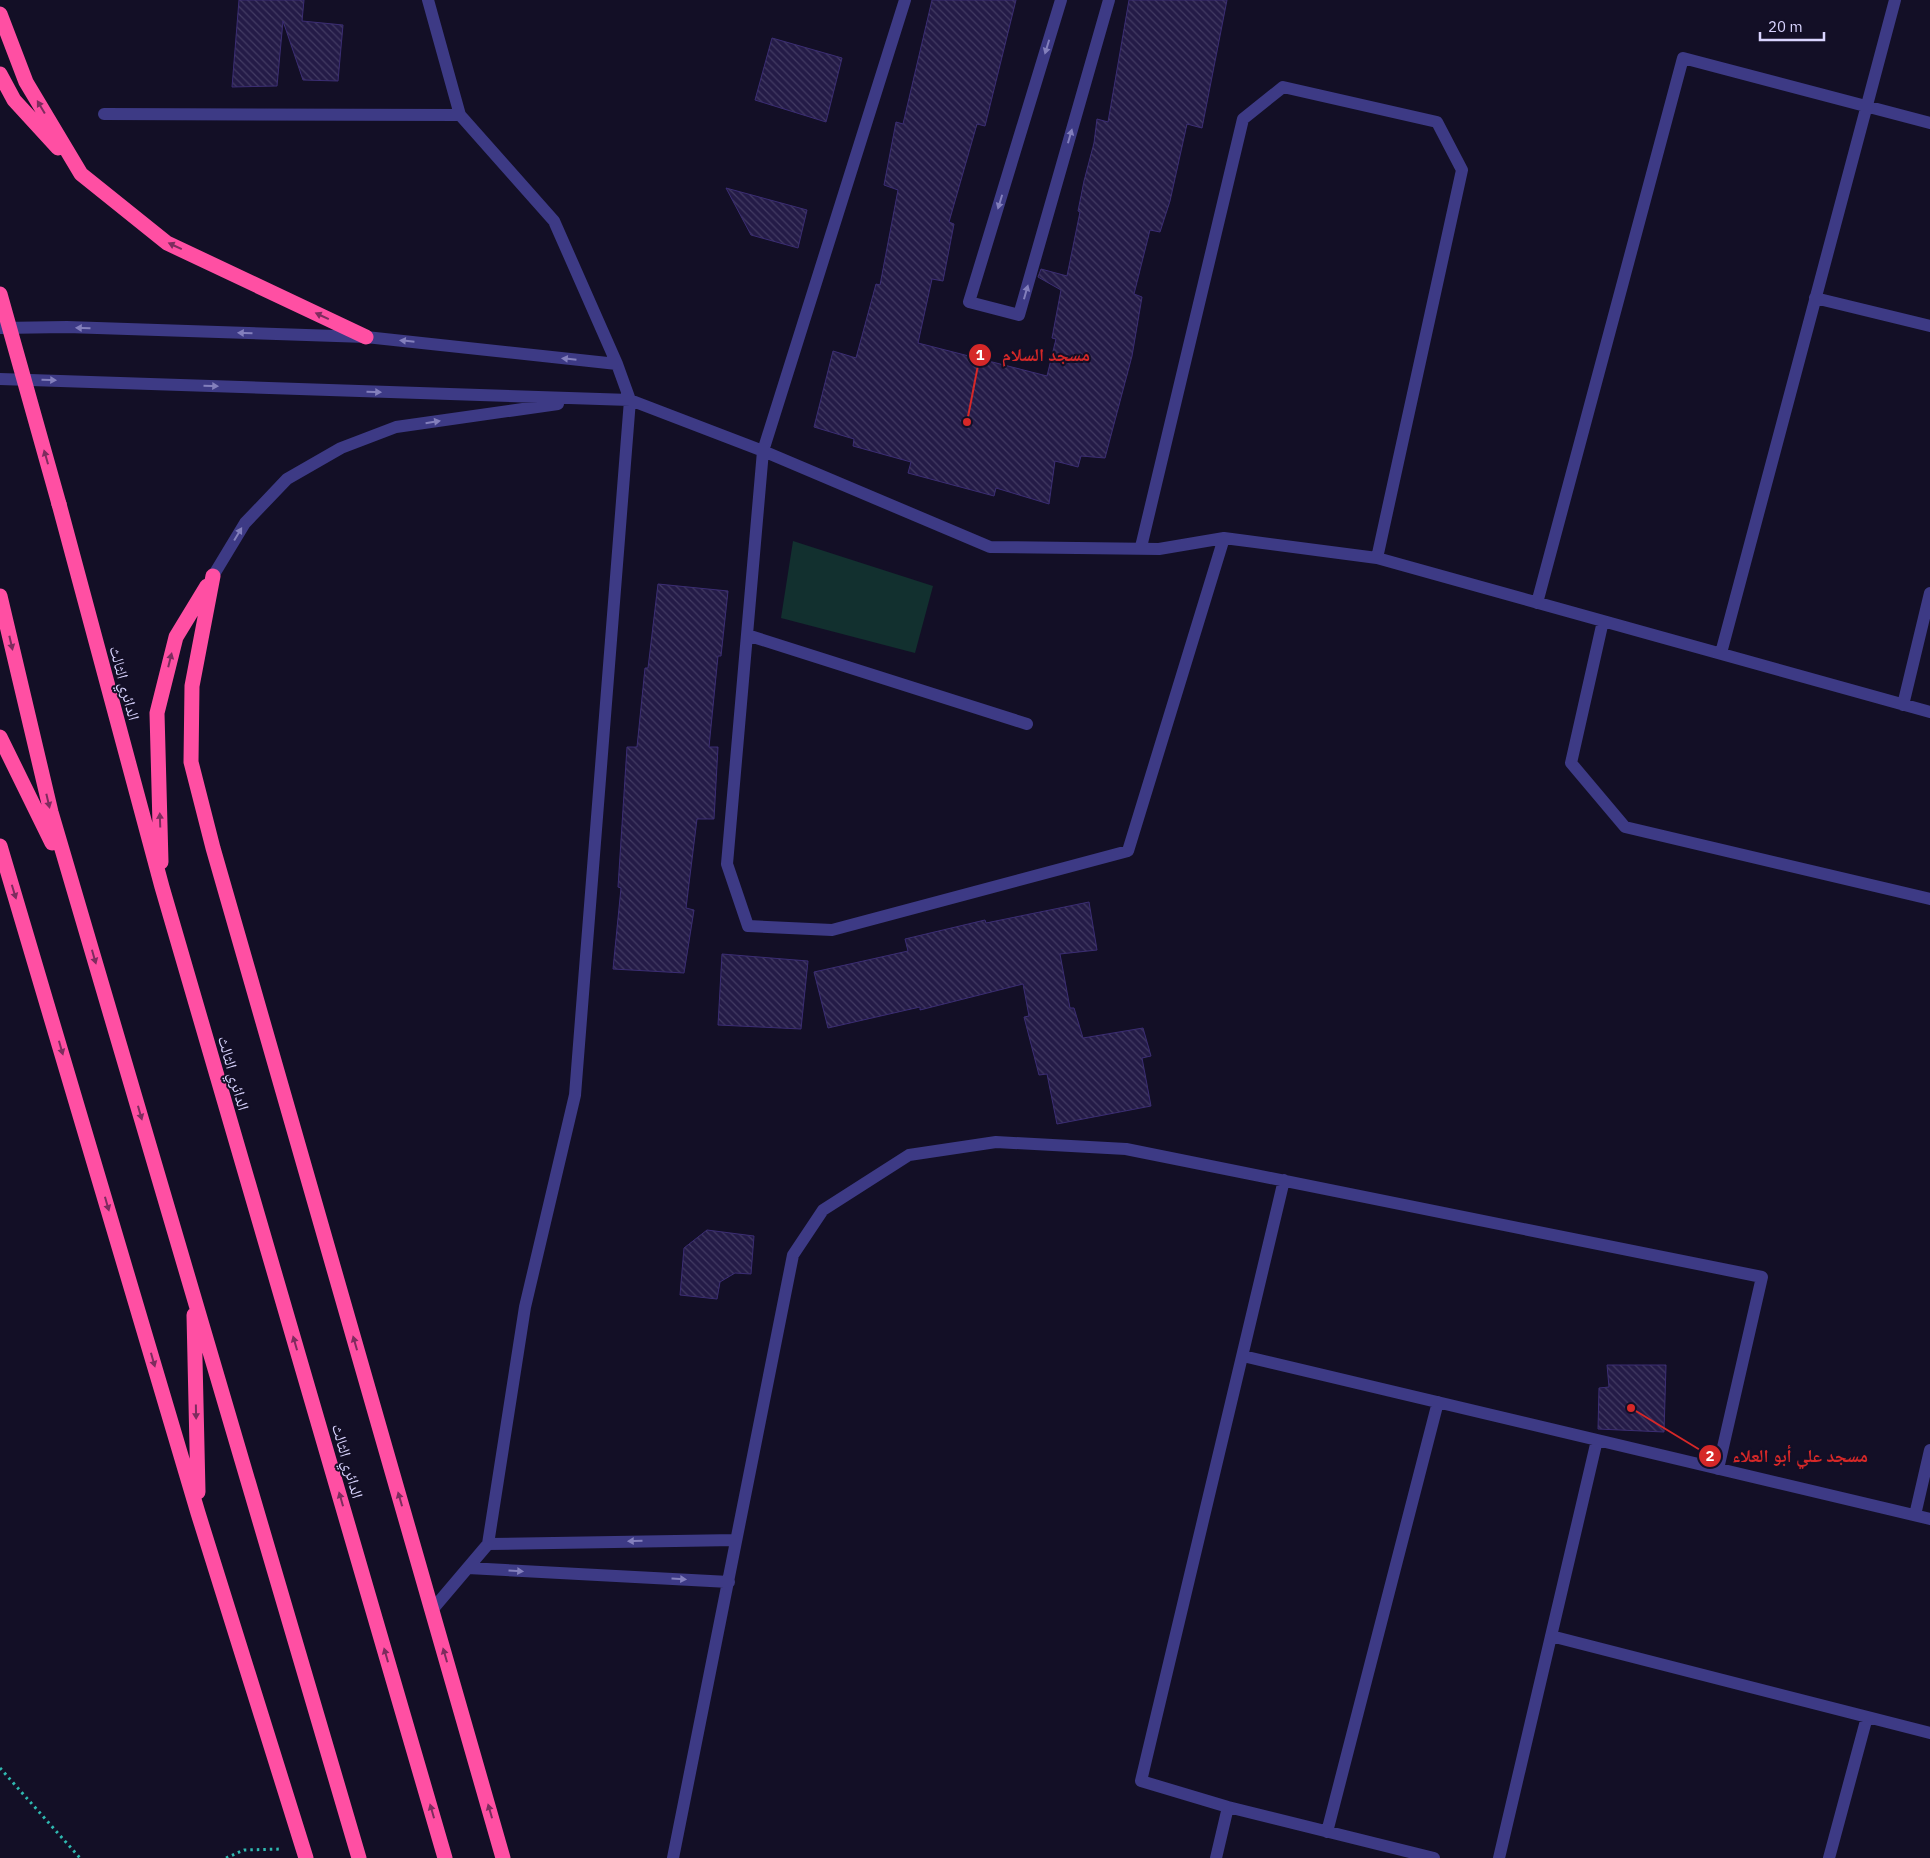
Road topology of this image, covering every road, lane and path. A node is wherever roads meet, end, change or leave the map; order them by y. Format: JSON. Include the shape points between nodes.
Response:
{"nodes":[{"id":1,"x":428,"y":0,"type":"edge"},
{"id":2,"x":905,"y":0,"type":"edge"},
{"id":3,"x":1061,"y":0,"type":"edge"},
{"id":4,"x":1109,"y":0,"type":"edge"},
{"id":5,"x":1895,"y":0,"type":"edge"},
{"id":6,"x":0,"y":14,"type":"edge"},
{"id":7,"x":0,"y":74,"type":"edge"},
{"id":8,"x":1866,"y":107,"type":"junction"},
{"id":9,"x":104,"y":114,"type":"dead end"},
{"id":10,"x":460,"y":115,"type":"junction"},
{"id":11,"x":1930,"y":123,"type":"edge"},
{"id":12,"x":81,"y":174,"type":"junction"},
{"id":13,"x":0,"y":294,"type":"edge"},
{"id":14,"x":1815,"y":298,"type":"junction"},
{"id":15,"x":1930,"y":326,"type":"edge"},
{"id":16,"x":0,"y":328,"type":"edge"},
{"id":17,"x":366,"y":337,"type":"junction"},
{"id":18,"x":617,"y":364,"type":"junction"},
{"id":19,"x":0,"y":378,"type":"edge"},
{"id":20,"x":598,"y":400,"type":"junction"},
{"id":21,"x":630,"y":400,"type":"junction"},
{"id":22,"x":763,"y":451,"type":"junction"},
{"id":23,"x":1224,"y":538,"type":"junction"},
{"id":24,"x":1141,"y":548,"type":"junction"},
{"id":25,"x":1378,"y":558,"type":"junction"},
{"id":26,"x":213,"y":576,"type":"junction"},
{"id":27,"x":1930,"y":593,"type":"edge"},
{"id":28,"x":0,"y":596,"type":"edge"},
{"id":29,"x":1537,"y":603,"type":"junction"},
{"id":30,"x":1603,"y":621,"type":"junction"},
{"id":31,"x":747,"y":635,"type":"junction"},
{"id":32,"x":1721,"y":654,"type":"junction"},
{"id":33,"x":1903,"y":705,"type":"junction"},
{"id":34,"x":1930,"y":712,"type":"edge"},
{"id":35,"x":1026,"y":724,"type":"dead end"},
{"id":36,"x":0,"y":737,"type":"edge"},
{"id":37,"x":0,"y":846,"type":"edge"},
{"id":38,"x":71,"y":881,"type":"junction"},
{"id":39,"x":162,"y":887,"type":"junction"},
{"id":40,"x":1930,"y":899,"type":"edge"},
{"id":41,"x":1284,"y":1180,"type":"junction"},
{"id":42,"x":193,"y":1294,"type":"junction"},
{"id":43,"x":1242,"y":1356,"type":"junction"},
{"id":44,"x":1438,"y":1402,"type":"junction"},
{"id":45,"x":1597,"y":1440,"type":"junction"},
{"id":46,"x":1930,"y":1450,"type":"edge"},
{"id":47,"x":1718,"y":1469,"type":"junction"},
{"id":48,"x":198,"y":1513,"type":"junction"},
{"id":49,"x":1915,"y":1515,"type":"junction"},
{"id":50,"x":1930,"y":1519,"type":"edge"},
{"id":51,"x":736,"y":1540,"type":"junction"},
{"id":52,"x":488,"y":1544,"type":"junction"},
{"id":53,"x":468,"y":1568,"type":"junction"},
{"id":54,"x":728,"y":1582,"type":"junction"},
{"id":55,"x":432,"y":1610,"type":"junction"},
{"id":56,"x":1551,"y":1636,"type":"junction"},
{"id":57,"x":1867,"y":1717,"type":"junction"},
{"id":58,"x":1930,"y":1733,"type":"edge"},
{"id":59,"x":0,"y":1768,"type":"edge"},
{"id":60,"x":1228,"y":1807,"type":"junction"},
{"id":61,"x":1327,"y":1832,"type":"junction"},
{"id":62,"x":282,"y":1849,"type":"dead end"},
{"id":63,"x":80,"y":1858,"type":"edge"},
{"id":64,"x":226,"y":1858,"type":"edge"},
{"id":65,"x":306,"y":1858,"type":"edge"},
{"id":66,"x":359,"y":1858,"type":"edge"},
{"id":67,"x":445,"y":1858,"type":"edge"},
{"id":68,"x":503,"y":1858,"type":"edge"},
{"id":69,"x":673,"y":1858,"type":"edge"},
{"id":70,"x":1216,"y":1858,"type":"edge"},
{"id":71,"x":1434,"y":1858,"type":"edge"},
{"id":72,"x":1499,"y":1858,"type":"edge"},
{"id":73,"x":1829,"y":1858,"type":"edge"}],
"edges":[{"from":1,"to":10,"type":"street"},
{"from":2,"to":22,"type":"street"},
{"from":3,"to":4,"type":"street","one_way":true,"via":[[969,302],[1019,315]]},
{"from":5,"to":8,"type":"street"},
{"from":12,"to":6,"type":"highway","one_way":true,"via":[[26,82]]},
{"from":7,"to":12,"type":"highway","via":[[14,100]]},
{"from":8,"to":11,"type":"street"},
{"from":8,"to":14,"type":"street"},
{"from":8,"to":29,"type":"street","via":[[1683,58]]},
{"from":9,"to":10,"type":"street"},
{"from":10,"to":18,"type":"street","via":[[554,221]]},
{"from":17,"to":12,"type":"highway","one_way":true,"via":[[167,243]]},
{"from":39,"to":13,"type":"highway","name":"الدائري الثالث","one_way":true,"bridge":true},
{"from":14,"to":15,"type":"street"},
{"from":14,"to":32,"type":"street"},
{"from":17,"to":16,"type":"street","one_way":true,"via":[[67,327]]},
{"from":18,"to":17,"type":"street","one_way":true},
{"from":18,"to":21,"type":"street"},
{"from":19,"to":20,"type":"street","one_way":true},
{"from":20,"to":21,"type":"street"},
{"from":26,"to":20,"type":"street","one_way":true,"via":[[245,523],[287,479],[341,448],[396,427]]},
{"from":21,"to":22,"type":"street"},
{"from":21,"to":52,"type":"street","via":[[575,1095],[526,1307]]},
{"from":22,"to":24,"type":"street","via":[[990,547]]},
{"from":22,"to":31,"type":"street"},
{"from":23,"to":24,"type":"street"},
{"from":23,"to":25,"type":"street"},
{"from":23,"to":31,"type":"street","via":[[1128,851],[832,930],[748,926],[727,864]]},
{"from":24,"to":25,"type":"street","via":[[1243,119],[1282,87],[1437,122],[1462,170]]},
{"from":25,"to":29,"type":"street"},
{"from":39,"to":26,"type":"highway","one_way":true,"via":[[157,713],[176,637]]},
{"from":55,"to":26,"type":"highway","one_way":true,"via":[[191,762],[192,686]]},
{"from":27,"to":33,"type":"street"},
{"from":28,"to":38,"type":"highway","one_way":true,"via":[[50,812]]},
{"from":29,"to":30,"type":"street"},
{"from":30,"to":32,"type":"street"},
{"from":30,"to":40,"type":"street","via":[[1571,763],[1625,827]]},
{"from":31,"to":35,"type":"street"},
{"from":32,"to":33,"type":"street"},
{"from":33,"to":34,"type":"street"},
{"from":36,"to":38,"type":"highway"},
{"from":37,"to":48,"type":"highway","one_way":true},
{"from":38,"to":42,"type":"highway","one_way":true},
{"from":67,"to":39,"type":"highway","name":"الدائري الثالث","one_way":true},
{"from":41,"to":43,"type":"street"},
{"from":41,"to":47,"type":"street","via":[[1762,1276]]},
{"from":41,"to":51,"type":"street","via":[[1126,1149],[996,1142],[910,1155],[823,1210],[793,1255]]},
{"from":42,"to":48,"type":"highway","one_way":true},
{"from":42,"to":66,"type":"highway"},
{"from":43,"to":44,"type":"street"},
{"from":43,"to":60,"type":"street","via":[[1141,1781]]},
{"from":44,"to":45,"type":"street"},
{"from":44,"to":61,"type":"street"},
{"from":45,"to":47,"type":"street"},
{"from":45,"to":56,"type":"street"},
{"from":46,"to":49,"type":"street"},
{"from":47,"to":49,"type":"street"},
{"from":48,"to":65,"type":"highway"},
{"from":49,"to":50,"type":"street"},
{"from":51,"to":52,"type":"street","one_way":true},
{"from":51,"to":54,"type":"street"},
{"from":52,"to":53,"type":"street"},
{"from":53,"to":54,"type":"street","one_way":true},
{"from":53,"to":55,"type":"street"},
{"from":54,"to":69,"type":"street"},
{"from":68,"to":55,"type":"highway","one_way":true},
{"from":56,"to":57,"type":"street"},
{"from":56,"to":72,"type":"street"},
{"from":57,"to":58,"type":"street"},
{"from":57,"to":73,"type":"street"},
{"from":59,"to":63,"type":"path"},
{"from":60,"to":61,"type":"street"},
{"from":60,"to":70,"type":"street"},
{"from":61,"to":71,"type":"street"},
{"from":62,"to":64,"type":"path","via":[[244,1850]]}]}
